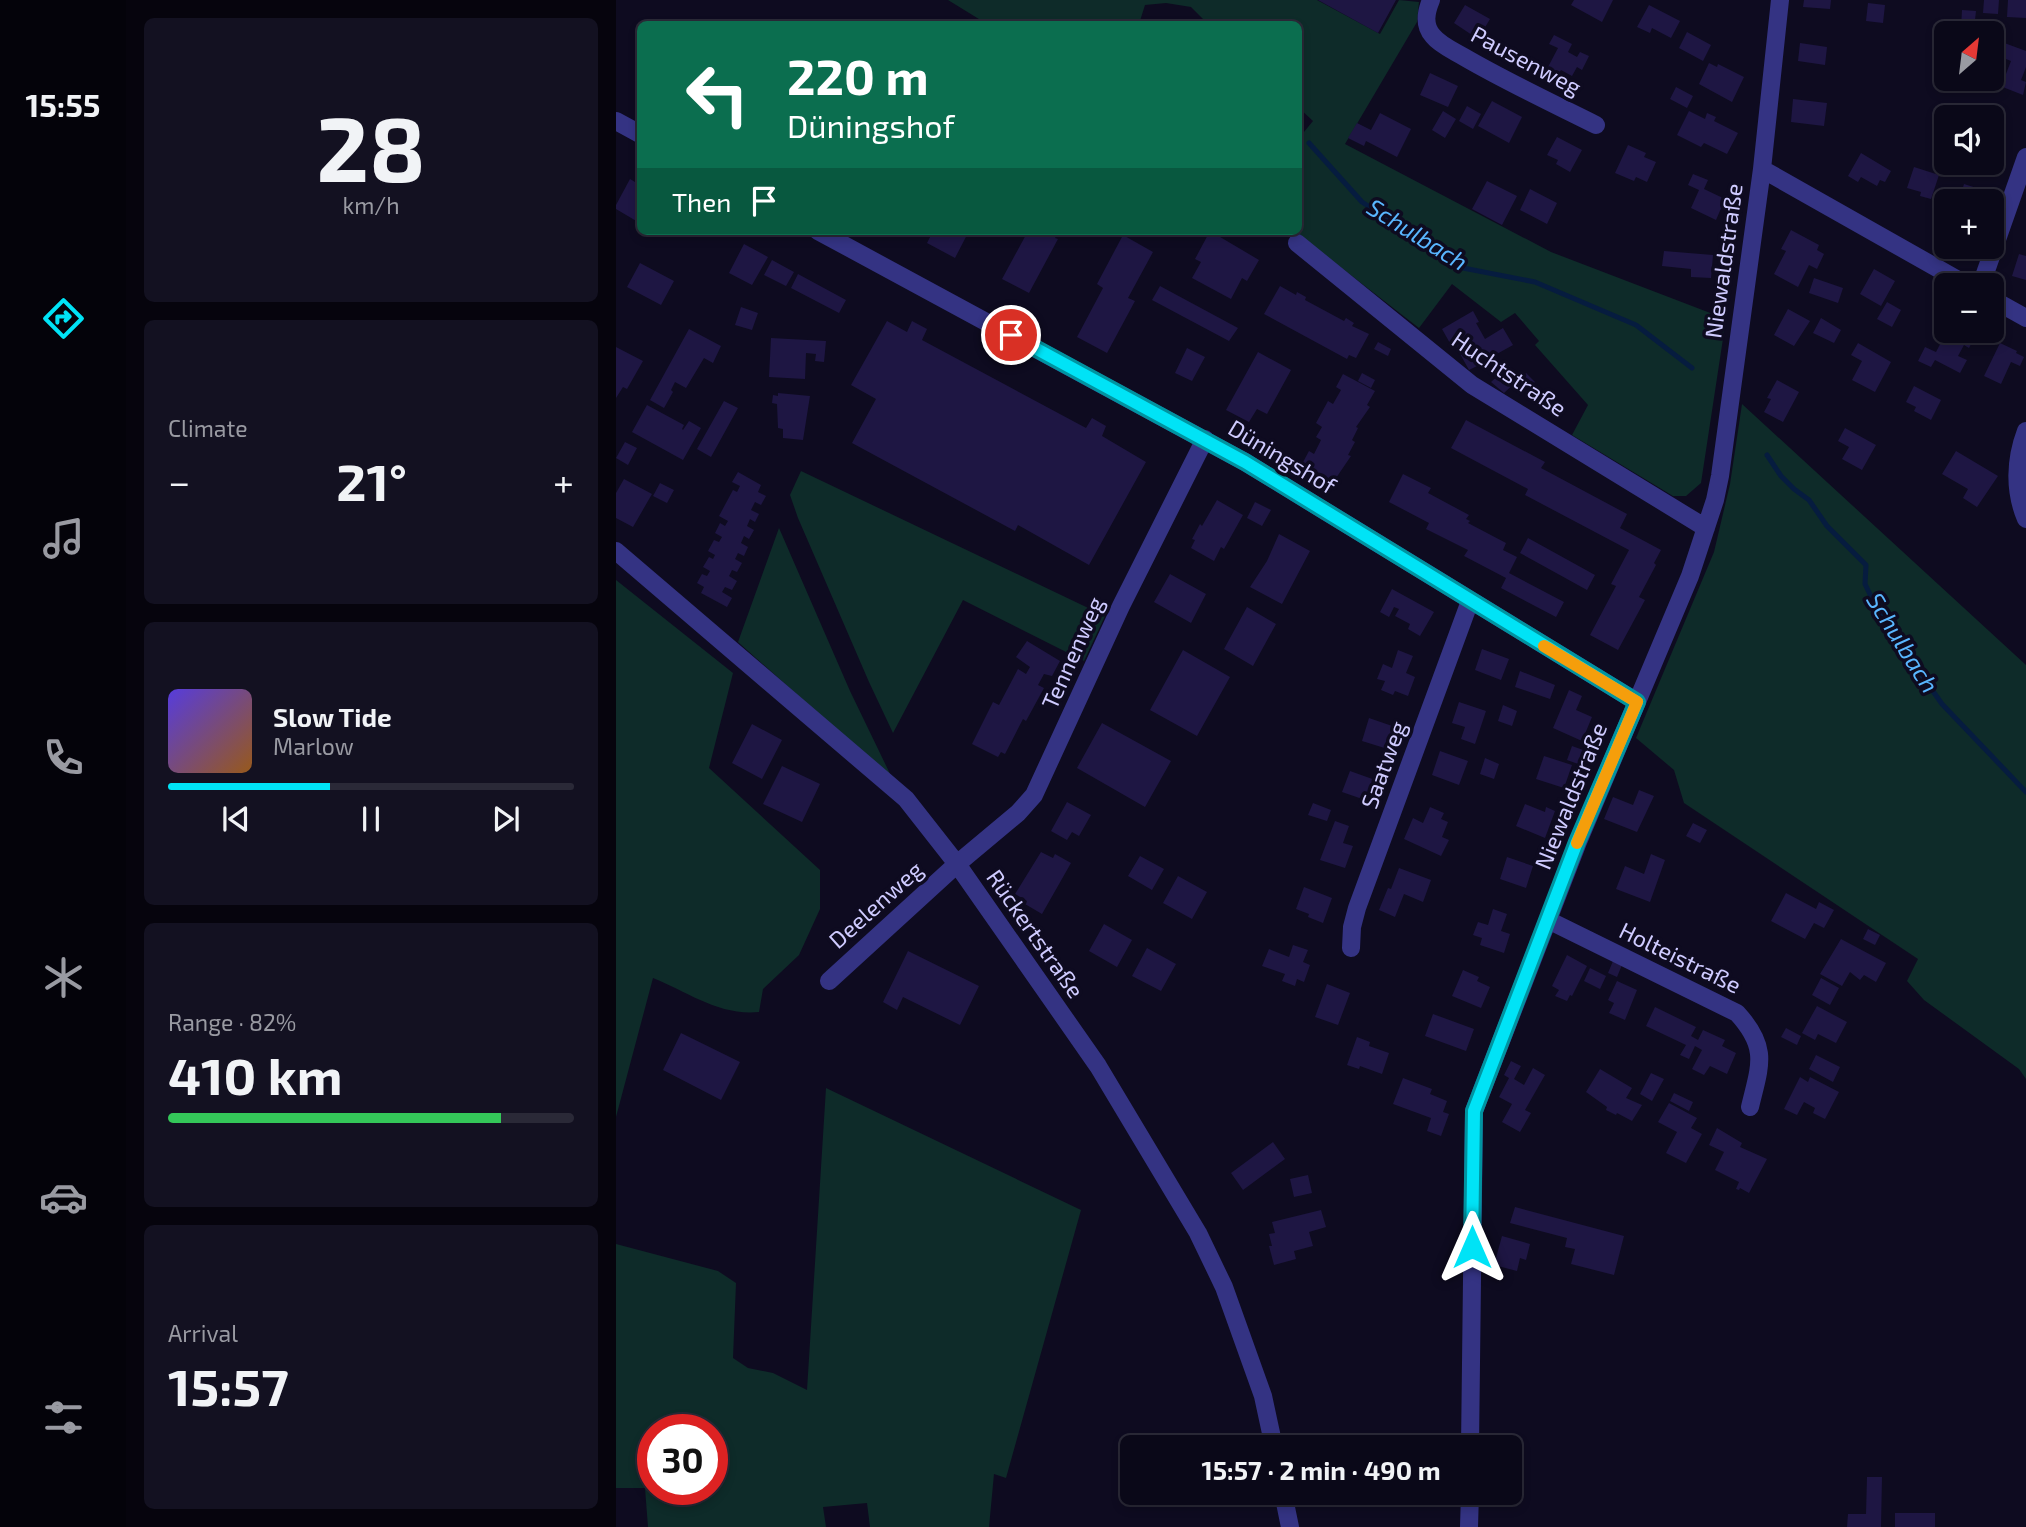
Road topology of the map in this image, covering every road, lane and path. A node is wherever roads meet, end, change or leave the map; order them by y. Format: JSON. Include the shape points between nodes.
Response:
{"nodes":[{"id":1,"x":1431,"y":0,"type":"edge"},
{"id":2,"x":1780,"y":0,"type":"edge"},
{"id":3,"x":616,"y":121,"type":"edge"},
{"id":4,"x":1596,"y":125,"type":"dead end"},
{"id":5,"x":637,"y":132,"type":"edge"},
{"id":6,"x":2026,"y":157,"type":"edge"},
{"id":7,"x":1762,"y":169,"type":"junction"},
{"id":8,"x":825,"y":235,"type":"edge"},
{"id":9,"x":1297,"y":243,"type":"dead end"},
{"id":10,"x":1946,"y":273,"type":"edge"},
{"id":11,"x":1985,"y":273,"type":"edge"},
{"id":12,"x":2004,"y":306,"type":"edge"},
{"id":13,"x":2026,"y":318,"type":"edge"},
{"id":14,"x":2026,"y":431,"type":"edge"},
{"id":15,"x":1205,"y":439,"type":"junction"},
{"id":16,"x":2026,"y":519,"type":"edge"},
{"id":17,"x":1706,"y":528,"type":"junction"},
{"id":18,"x":616,"y":551,"type":"edge"},
{"id":19,"x":1471,"y":601,"type":"junction"},
{"id":20,"x":1637,"y":702,"type":"junction"},
{"id":21,"x":957,"y":864,"type":"junction"},
{"id":22,"x":1548,"y":920,"type":"junction"},
{"id":23,"x":1351,"y":948,"type":"dead end"},
{"id":24,"x":829,"y":981,"type":"dead end"},
{"id":25,"x":1750,"y":1107,"type":"dead end"},
{"id":26,"x":1271,"y":1435,"type":"edge"},
{"id":27,"x":1470,"y":1435,"type":"edge"},
{"id":28,"x":1285,"y":1505,"type":"edge"},
{"id":29,"x":1470,"y":1505,"type":"edge"},
{"id":30,"x":1290,"y":1527,"type":"edge"},
{"id":31,"x":1469,"y":1527,"type":"edge"}],
"edges":[{"from":1,"to":4,"type":"street","name":"Pausenweg","via":[[1426,24],[1439,42],[1492,74]]},
{"from":2,"to":7,"type":"street","name":"Niewaldstraße"},
{"from":3,"to":5,"type":"street"},
{"from":6,"to":11,"type":"street"},
{"from":7,"to":10,"type":"street"},
{"from":7,"to":17,"type":"street","name":"Niewaldstraße","via":[[1720,475]]},
{"from":8,"to":15,"type":"street","name":"Düningshof"},
{"from":9,"to":17,"type":"street","name":"Huchtstraße","via":[[1472,386]]},
{"from":12,"to":13,"type":"street"},
{"from":14,"to":16,"type":"street","via":[[2017,473],[2018,501]]},
{"from":15,"to":19,"type":"street","name":"Düningshof"},
{"from":15,"to":21,"type":"street","name":"Tennenweg","via":[[1034,795]]},
{"from":17,"to":20,"type":"street","name":"Niewaldstraße"},
{"from":18,"to":21,"type":"street","name":"Rückertstraße","via":[[905,799]]},
{"from":19,"to":20,"type":"street","name":"Düningshof"},
{"from":19,"to":23,"type":"street","name":"Saatweg","via":[[1357,908]]},
{"from":20,"to":22,"type":"street","name":"Niewaldstraße"},
{"from":21,"to":24,"type":"street","name":"Deelenweg"},
{"from":21,"to":26,"type":"street","name":"Rückertstraße","via":[[1098,1066],[1198,1233],[1224,1287],[1263,1396]]},
{"from":22,"to":25,"type":"street","name":"Holteistraße","via":[[1737,1013],[1755,1035],[1759,1053]]},
{"from":22,"to":27,"type":"street","name":"Niewaldstraße","via":[[1474,1111]]},
{"from":28,"to":30,"type":"street"},
{"from":29,"to":31,"type":"street"}]}
